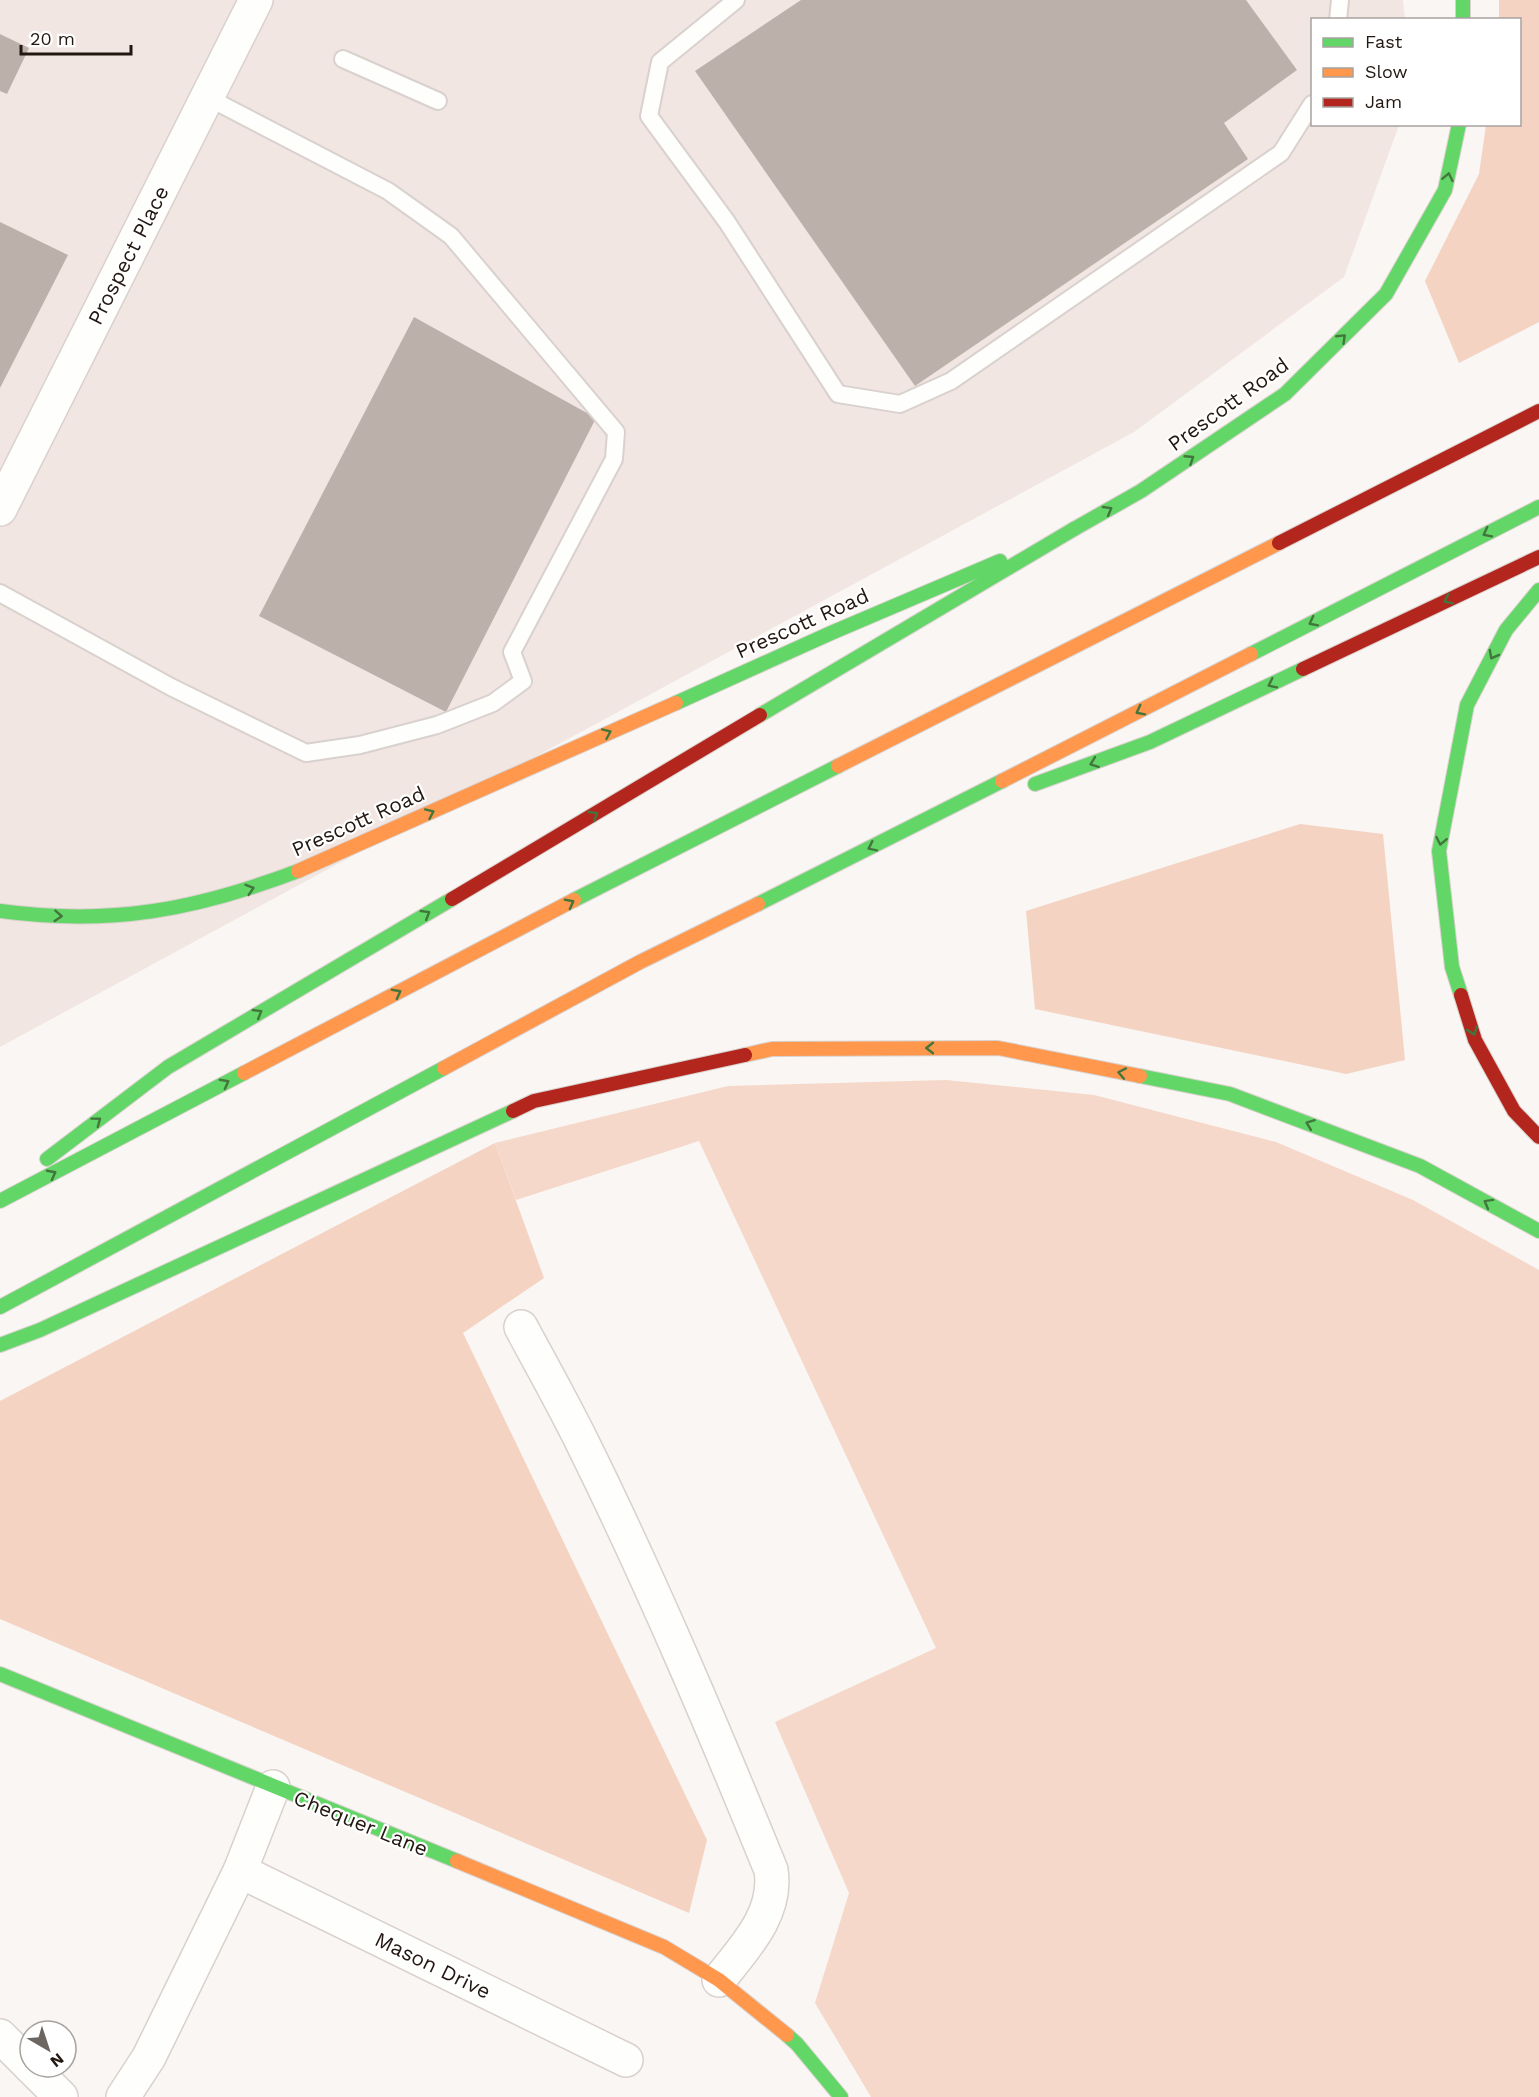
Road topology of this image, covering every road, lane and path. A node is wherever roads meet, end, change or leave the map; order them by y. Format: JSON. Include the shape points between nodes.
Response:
{"nodes":[{"id":1,"x":256,"y":0,"type":"edge"},
{"id":2,"x":736,"y":0,"type":"edge"},
{"id":3,"x":1340,"y":0,"type":"edge"},
{"id":4,"x":1463,"y":0,"type":"edge"},
{"id":5,"x":1338,"y":18,"type":"edge"},
{"id":6,"x":1463,"y":18,"type":"edge"},
{"id":7,"x":344,"y":58,"type":"dead end"},
{"id":8,"x":207,"y":97,"type":"junction"},
{"id":9,"x":438,"y":101,"type":"dead end"},
{"id":10,"x":1311,"y":106,"type":"edge"},
{"id":11,"x":1459,"y":126,"type":"edge"},
{"id":12,"x":1539,"y":411,"type":"edge"},
{"id":13,"x":1539,"y":507,"type":"edge"},
{"id":14,"x":0,"y":509,"type":"edge"},
{"id":15,"x":1074,"y":529,"type":"junction"},
{"id":16,"x":1539,"y":557,"type":"edge"},
{"id":17,"x":1539,"y":590,"type":"edge"},
{"id":18,"x":0,"y":593,"type":"edge"},
{"id":19,"x":907,"y":830,"type":"junction"},
{"id":20,"x":0,"y":911,"type":"edge"},
{"id":21,"x":1539,"y":1137,"type":"edge"},
{"id":22,"x":0,"y":1195,"type":"edge"},
{"id":23,"x":0,"y":1201,"type":"edge"},
{"id":24,"x":1539,"y":1231,"type":"edge"},
{"id":25,"x":0,"y":1307,"type":"edge"},
{"id":26,"x":521,"y":1327,"type":"dead end"},
{"id":27,"x":0,"y":1345,"type":"edge"},
{"id":28,"x":0,"y":1674,"type":"edge"},
{"id":29,"x":273,"y":1787,"type":"junction"},
{"id":30,"x":240,"y":1871,"type":"junction"},
{"id":31,"x":719,"y":1980,"type":"junction"},
{"id":32,"x":0,"y":2036,"type":"edge"},
{"id":33,"x":18,"y":2055,"type":"edge"},
{"id":34,"x":626,"y":2060,"type":"dead end"},
{"id":35,"x":42,"y":2079,"type":"edge"},
{"id":36,"x":61,"y":2097,"type":"edge"},
{"id":37,"x":123,"y":2097,"type":"edge"},
{"id":38,"x":841,"y":2097,"type":"edge"}],
"edges":[{"from":1,"to":8,"type":"street","name":"Prospect Place"},
{"from":2,"to":10,"type":"lane","via":[[660,62],[649,116],[727,222],[838,394],[900,404],[951,381],[1281,153]]},
{"from":3,"to":5,"type":"lane"},
{"from":4,"to":6,"type":"main road"},
{"from":7,"to":9,"type":"lane"},
{"from":8,"to":14,"type":"street","name":"Prospect Place"},
{"from":8,"to":18,"type":"lane","via":[[388,190],[451,236],[616,432],[614,459],[512,652],[523,681],[493,703],[437,725],[360,745],[306,753],[171,687]]},
{"from":15,"to":11,"type":"main road","name":"Prescott Road","one_way":true,"via":[[1186,462],[1285,394],[1386,294],[1445,190]]},
{"from":23,"to":12,"type":"main road","one_way":true,"via":[[639,866]]},
{"from":13,"to":19,"type":"main road","one_way":true},
{"from":20,"to":15,"type":"main road","name":"Prescott Road","one_way":true,"via":[[85,918],[149,913],[208,902],[259,886]]},
{"from":22,"to":15,"type":"main road","one_way":true,"via":[[168,1067]]},
{"from":16,"to":19,"type":"main road","one_way":true,"via":[[1150,742]]},
{"from":17,"to":21,"type":"main road","one_way":true,"via":[[1506,630],[1467,705],[1439,851],[1452,967],[1475,1040],[1514,1111]]},
{"from":19,"to":25,"type":"main road","one_way":true,"via":[[640,962]]},
{"from":24,"to":27,"type":"main road","one_way":true,"via":[[1420,1166],[1230,1094],[998,1048],[772,1049],[534,1101]]},
{"from":26,"to":31,"type":"street","via":[[585,1446],[645,1575],[771,1870],[770,1901],[757,1931]]},
{"from":28,"to":29,"type":"main road","name":"Chequer Lane"},
{"from":29,"to":30,"type":"street"},
{"from":29,"to":31,"type":"main road","name":"Chequer Lane","via":[[664,1947]]},
{"from":30,"to":34,"type":"street","name":"Mason Drive"},
{"from":30,"to":37,"type":"street","via":[[149,2057]]},
{"from":31,"to":38,"type":"main road","name":"Chequer Lane","via":[[797,2044]]},
{"from":32,"to":33,"type":"street"},
{"from":35,"to":36,"type":"street"}]}
